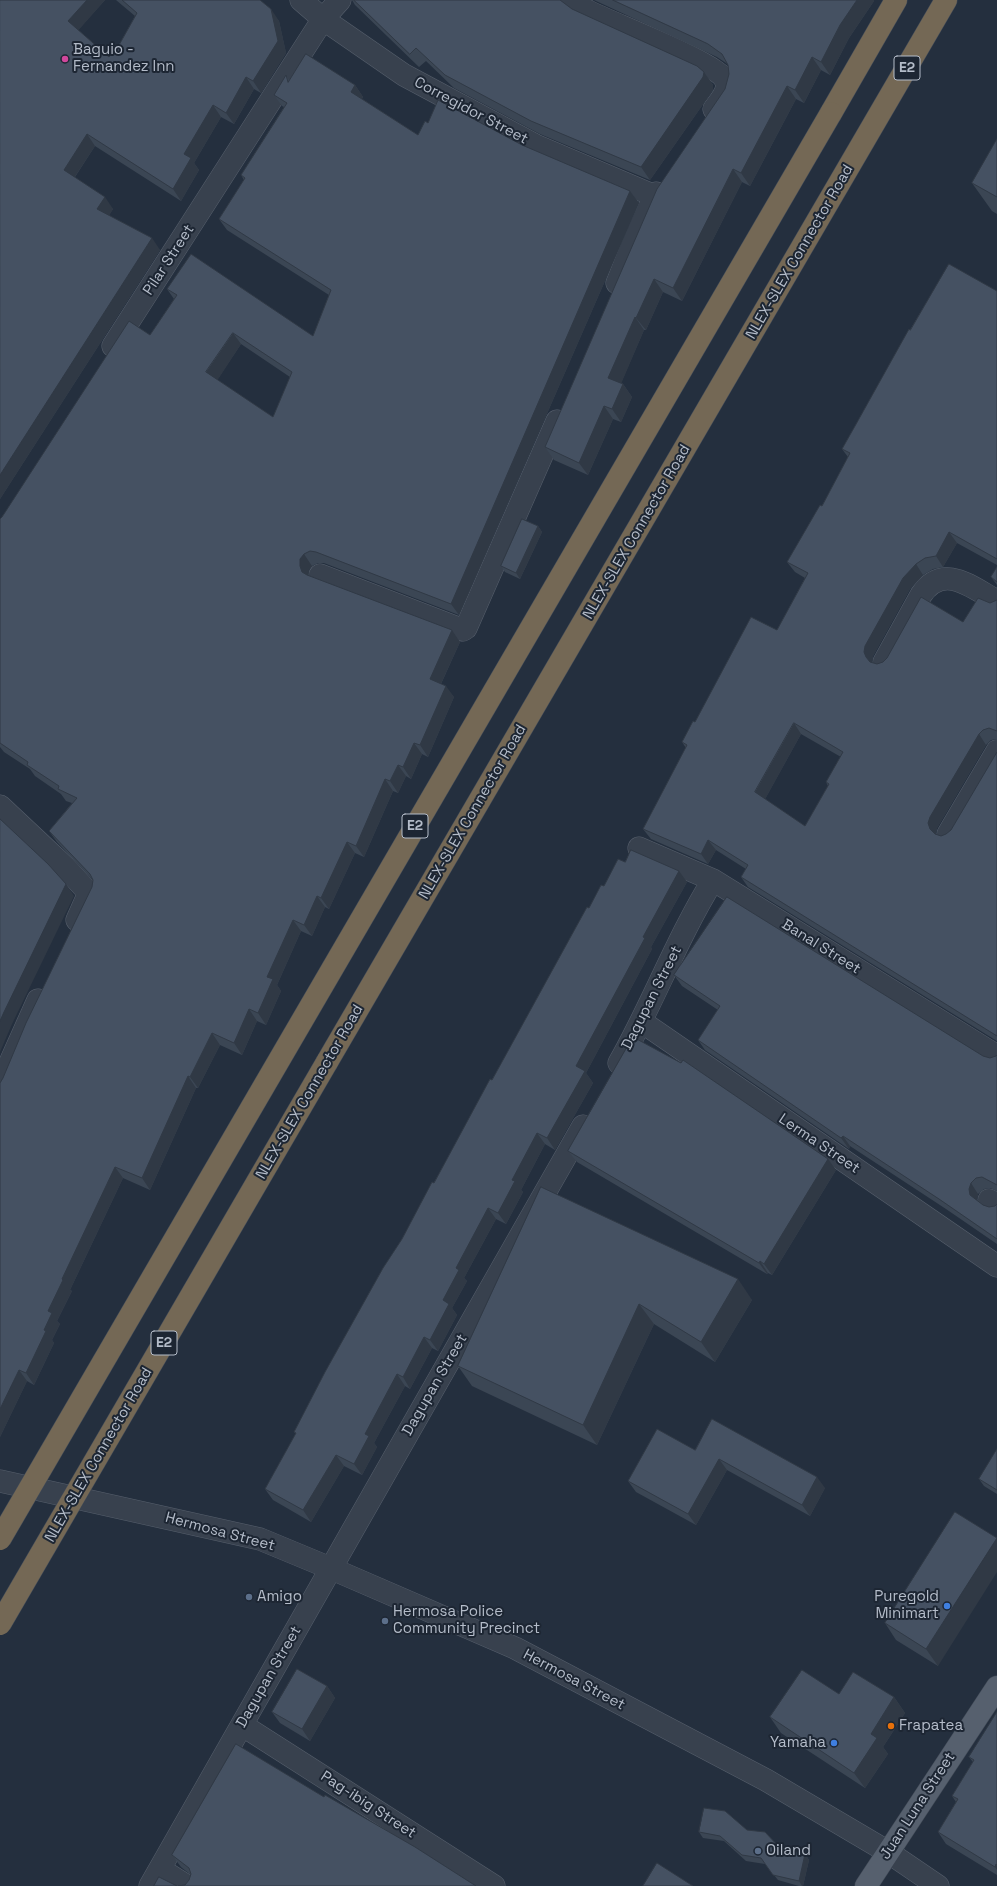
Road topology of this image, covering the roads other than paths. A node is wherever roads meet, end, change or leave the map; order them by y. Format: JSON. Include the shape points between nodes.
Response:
{"nodes":[{"id":1,"x":301,"y":0,"type":"edge"},
{"id":2,"x":340,"y":0,"type":"edge"},
{"id":3,"x":570,"y":0,"type":"edge"},
{"id":4,"x":896,"y":0,"type":"edge"},
{"id":5,"x":946,"y":0,"type":"edge"},
{"id":6,"x":323,"y":19,"type":"junction"},
{"id":7,"x":704,"y":124,"type":"edge"},
{"id":8,"x":667,"y":176,"type":"edge"},
{"id":9,"x":655,"y":196,"type":"junction"},
{"id":10,"x":609,"y":302,"type":"edge"},
{"id":11,"x":104,"y":361,"type":"edge"},
{"id":12,"x":566,"y":400,"type":"edge"},
{"id":13,"x":320,"y":575,"type":"dead end"},
{"id":14,"x":997,"y":601,"type":"edge"},
{"id":15,"x":884,"y":662,"type":"edge"},
{"id":16,"x":997,"y":751,"type":"edge"},
{"id":17,"x":0,"y":806,"type":"edge"},
{"id":18,"x":948,"y":834,"type":"edge"},
{"id":19,"x":639,"y":848,"type":"dead end"},
{"id":20,"x":713,"y":880,"type":"junction"},
{"id":21,"x":68,"y":939,"type":"edge"},
{"id":22,"x":47,"y":981,"type":"edge"},
{"id":23,"x":642,"y":1022,"type":"junction"},
{"id":24,"x":997,"y":1056,"type":"edge"},
{"id":25,"x":608,"y":1082,"type":"edge"},
{"id":26,"x":0,"y":1085,"type":"edge"},
{"id":27,"x":592,"y":1109,"type":"edge"},
{"id":28,"x":997,"y":1266,"type":"edge"},
{"id":29,"x":0,"y":1481,"type":"edge"},
{"id":30,"x":0,"y":1539,"type":"edge"},
{"id":31,"x":330,"y":1568,"type":"junction"},
{"id":32,"x":0,"y":1624,"type":"edge"},
{"id":33,"x":997,"y":1687,"type":"edge"},
{"id":34,"x":242,"y":1725,"type":"junction"},
{"id":35,"x":888,"y":1852,"type":"junction"},
{"id":36,"x":155,"y":1877,"type":"edge"},
{"id":37,"x":187,"y":1886,"type":"edge"},
{"id":38,"x":494,"y":1886,"type":"edge"},
{"id":39,"x":866,"y":1886,"type":"edge"},
{"id":40,"x":938,"y":1886,"type":"edge"}],
"edges":[{"from":1,"to":6,"type":"street","name":"Corregidor Street"},
{"from":2,"to":6,"type":"street","name":"Pilar Street"},
{"from":3,"to":7,"type":"street","via":[[722,75],[727,86],[724,95]]},
{"from":4,"to":30,"type":"highway","number":"E2","bridge":true},
{"from":5,"to":32,"type":"highway","name":"NLEX-SLEX Connector Road","number":"E2","bridge":true},
{"from":6,"to":9,"type":"street","name":"Corregidor Street","via":[[404,75],[521,138]]},
{"from":6,"to":11,"type":"street","name":"Pilar Street"},
{"from":8,"to":9,"type":"street"},
{"from":9,"to":10,"type":"street"},
{"from":12,"to":13,"type":"street","via":[[466,628],[463,630]]},
{"from":14,"to":15,"type":"street","via":[[959,580],[947,577],[935,581],[924,591]]},
{"from":16,"to":18,"type":"street"},
{"from":17,"to":21,"type":"street","via":[[89,893]]},
{"from":19,"to":20,"type":"street","name":"Banal Street"},
{"from":20,"to":23,"type":"street","name":"Dagupan Street","via":[[696,906]]},
{"from":20,"to":24,"type":"street","name":"Banal Street"},
{"from":22,"to":26,"type":"street","via":[[23,1029]]},
{"from":23,"to":25,"type":"street","name":"Dagupan Street"},
{"from":23,"to":28,"type":"street","name":"Lerma Street"},
{"from":27,"to":31,"type":"street","name":"Dagupan Street"},
{"from":29,"to":31,"type":"street","name":"Hermosa Street","via":[[260,1539]]},
{"from":31,"to":34,"type":"street","name":"Dagupan Street"},
{"from":31,"to":35,"type":"street","name":"Hermosa Street","via":[[515,1648],[766,1780]]},
{"from":33,"to":35,"type":"main road","name":"Juan Luna Street"},
{"from":34,"to":36,"type":"street","name":"Dagupan Street"},
{"from":34,"to":38,"type":"street","name":"Pag-ibig Street"},
{"from":35,"to":39,"type":"main road","name":"Juan Luna Street"},
{"from":35,"to":40,"type":"street","name":"Hermosa Street"},
{"from":36,"to":37,"type":"street"}]}
